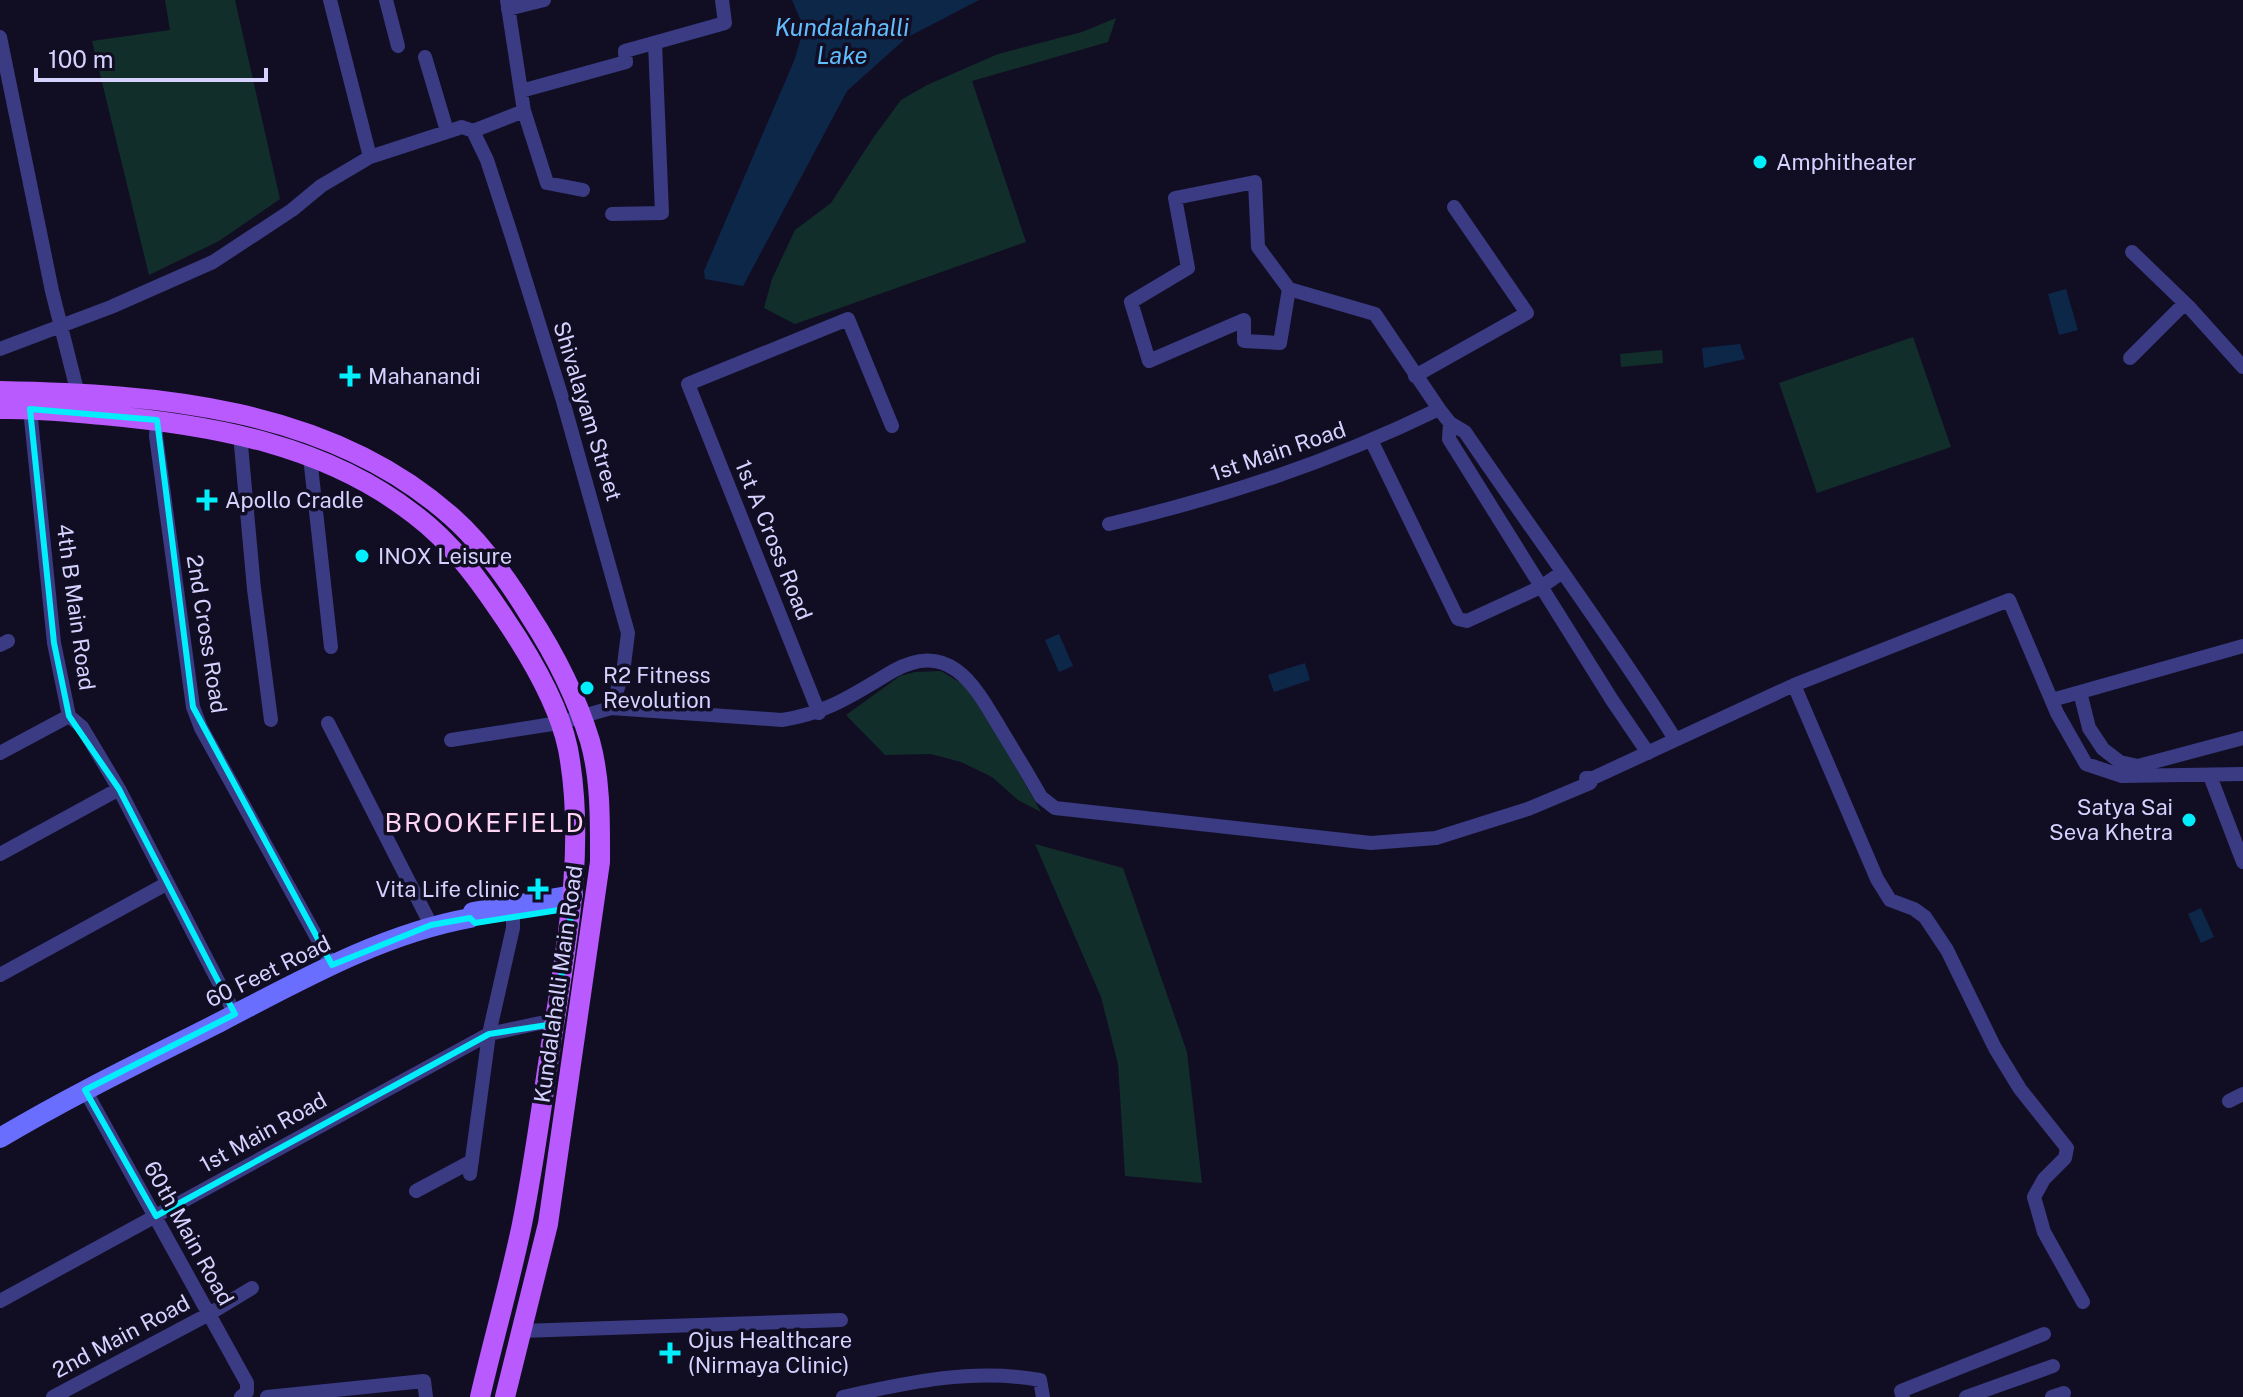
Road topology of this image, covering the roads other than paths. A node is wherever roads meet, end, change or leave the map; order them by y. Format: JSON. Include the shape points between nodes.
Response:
{"nodes":[{"id":1,"x":330,"y":0,"type":"edge"},
{"id":2,"x":386,"y":0,"type":"edge"},
{"id":3,"x":544,"y":0,"type":"edge"},
{"id":4,"x":722,"y":0,"type":"edge"},
{"id":5,"x":508,"y":4,"type":"edge"},
{"id":6,"x":0,"y":37,"type":"edge"},
{"id":7,"x":655,"y":43,"type":"junction"},
{"id":8,"x":398,"y":46,"type":"dead end"},
{"id":9,"x":425,"y":57,"type":"dead end"},
{"id":10,"x":521,"y":91,"type":"junction"},
{"id":11,"x":524,"y":111,"type":"junction"},
{"id":12,"x":447,"y":131,"type":"junction"},
{"id":13,"x":473,"y":131,"type":"junction"},
{"id":14,"x":370,"y":157,"type":"junction"},
{"id":15,"x":583,"y":190,"type":"dead end"},
{"id":16,"x":1454,"y":207,"type":"dead end"},
{"id":17,"x":612,"y":214,"type":"dead end"},
{"id":18,"x":2132,"y":252,"type":"dead end"},
{"id":19,"x":1289,"y":289,"type":"junction"},
{"id":20,"x":2185,"y":303,"type":"junction"},
{"id":21,"x":61,"y":325,"type":"junction"},
{"id":22,"x":0,"y":349,"type":"edge"},
{"id":23,"x":2130,"y":358,"type":"dead end"},
{"id":24,"x":2243,"y":367,"type":"edge"},
{"id":25,"x":1415,"y":376,"type":"junction"},
{"id":26,"x":0,"y":391,"type":"edge"},
{"id":27,"x":78,"y":394,"type":"junction"},
{"id":28,"x":0,"y":409,"type":"edge"},
{"id":29,"x":30,"y":409,"type":"junction"},
{"id":30,"x":1439,"y":409,"type":"junction"},
{"id":31,"x":157,"y":420,"type":"junction"},
{"id":32,"x":1450,"y":423,"type":"junction"},
{"id":33,"x":892,"y":426,"type":"dead end"},
{"id":34,"x":240,"y":434,"type":"junction"},
{"id":35,"x":1372,"y":442,"type":"junction"},
{"id":36,"x":310,"y":457,"type":"junction"},
{"id":37,"x":1109,"y":524,"type":"dead end"},
{"id":38,"x":1561,"y":573,"type":"junction"},
{"id":39,"x":1541,"y":587,"type":"junction"},
{"id":40,"x":2243,"y":646,"type":"edge"},
{"id":41,"x":331,"y":647,"type":"dead end"},
{"id":42,"x":1794,"y":685,"type":"junction"},
{"id":43,"x":2080,"y":692,"type":"junction"},
{"id":44,"x":2052,"y":700,"type":"junction"},
{"id":45,"x":611,"y":708,"type":"junction"},
{"id":46,"x":819,"y":713,"type":"junction"},
{"id":47,"x":69,"y":716,"type":"junction"},
{"id":48,"x":581,"y":717,"type":"junction"},
{"id":49,"x":271,"y":720,"type":"dead end"},
{"id":50,"x":328,"y":723,"type":"dead end"},
{"id":51,"x":559,"y":723,"type":"junction"},
{"id":52,"x":2243,"y":738,"type":"edge"},
{"id":53,"x":1675,"y":739,"type":"junction"},
{"id":54,"x":451,"y":740,"type":"dead end"},
{"id":55,"x":0,"y":753,"type":"edge"},
{"id":56,"x":1648,"y":753,"type":"junction"},
{"id":57,"x":2243,"y":774,"type":"edge"},
{"id":58,"x":2210,"y":776,"type":"junction"},
{"id":59,"x":119,"y":789,"type":"junction"},
{"id":60,"x":0,"y":854,"type":"edge"},
{"id":61,"x":2243,"y":862,"type":"edge"},
{"id":62,"x":166,"y":884,"type":"junction"},
{"id":63,"x":572,"y":901,"type":"junction"},
{"id":64,"x":514,"y":910,"type":"junction"},
{"id":65,"x":431,"y":925,"type":"junction"},
{"id":66,"x":332,"y":965,"type":"junction"},
{"id":67,"x":0,"y":975,"type":"edge"},
{"id":68,"x":235,"y":1014,"type":"junction"},
{"id":69,"x":554,"y":1024,"type":"junction"},
{"id":70,"x":489,"y":1034,"type":"junction"},
{"id":71,"x":85,"y":1090,"type":"junction"},
{"id":72,"x":2243,"y":1094,"type":"edge"},
{"id":73,"x":2229,"y":1101,"type":"dead end"},
{"id":74,"x":0,"y":1138,"type":"edge"},
{"id":75,"x":416,"y":1191,"type":"dead end"},
{"id":76,"x":156,"y":1216,"type":"junction"},
{"id":77,"x":252,"y":1288,"type":"dead end"},
{"id":78,"x":0,"y":1301,"type":"edge"},
{"id":79,"x":2083,"y":1302,"type":"dead end"},
{"id":80,"x":209,"y":1314,"type":"junction"},
{"id":81,"x":841,"y":1320,"type":"dead end"},
{"id":82,"x":521,"y":1331,"type":"junction"},
{"id":83,"x":2044,"y":1334,"type":"dead end"},
{"id":84,"x":2053,"y":1366,"type":"dead end"},
{"id":85,"x":53,"y":1397,"type":"edge"},
{"id":86,"x":241,"y":1397,"type":"edge"},
{"id":87,"x":267,"y":1397,"type":"edge"},
{"id":88,"x":426,"y":1397,"type":"edge"},
{"id":89,"x":480,"y":1397,"type":"edge"},
{"id":90,"x":505,"y":1397,"type":"edge"},
{"id":91,"x":843,"y":1397,"type":"edge"},
{"id":92,"x":1043,"y":1397,"type":"edge"},
{"id":93,"x":1903,"y":1397,"type":"edge"},
{"id":94,"x":1966,"y":1397,"type":"edge"}],
"edges":[{"from":1,"to":14,"type":"street"},
{"from":2,"to":8,"type":"street"},
{"from":3,"to":5,"type":"street"},
{"from":4,"to":7,"type":"street","via":[[725,23]]},
{"from":5,"to":10,"type":"street"},
{"from":6,"to":21,"type":"street"},
{"from":7,"to":10,"type":"street","via":[[625,51],[626,62]]},
{"from":7,"to":17,"type":"street","via":[[662,213]]},
{"from":9,"to":12,"type":"street"},
{"from":10,"to":11,"type":"street"},
{"from":11,"to":13,"type":"street"},
{"from":11,"to":15,"type":"street","via":[[547,183]]},
{"from":12,"to":13,"type":"street"},
{"from":12,"to":14,"type":"street"},
{"from":13,"to":45,"type":"street","name":"Shivalayam Street","via":[[506,217],[628,633]]},
{"from":14,"to":21,"type":"street","via":[[213,262]]},
{"from":16,"to":25,"type":"street","via":[[1527,313]]},
{"from":18,"to":20,"type":"street"},
{"from":19,"to":19,"type":"street","via":[[1280,343],[1244,341],[1244,320],[1149,361],[1131,302],[1188,268],[1175,198],[1255,182],[1258,247]]},
{"from":19,"to":25,"type":"street","via":[[1375,314]]},
{"from":20,"to":23,"type":"street"},
{"from":20,"to":24,"type":"street"},
{"from":21,"to":22,"type":"street"},
{"from":21,"to":27,"type":"street"},
{"from":25,"to":30,"type":"street"},
{"from":26,"to":27,"type":"main road","name":"Kundalahalli Main Road"},
{"from":27,"to":48,"type":"main road","name":"Kundalahalli Main Road","via":[[245,414],[304,432],[386,470],[451,516],[498,569],[540,631]]},
{"from":28,"to":29,"type":"main road","name":"Kundalahalli Main Road"},
{"from":29,"to":31,"type":"main road","name":"Kundalahalli Main Road"},
{"from":29,"to":47,"type":"street","name":"4th B Main Road","via":[[54,643]]},
{"from":30,"to":32,"type":"street"},
{"from":30,"to":35,"type":"street","name":"1st Main Road"},
{"from":31,"to":34,"type":"main road","name":"Kundalahalli Main Road"},
{"from":31,"to":66,"type":"street","name":"2nd Cross Road","via":[[193,707]]},
{"from":32,"to":38,"type":"street","via":[[1465,432]]},
{"from":32,"to":39,"type":"street","via":[[1449,439]]},
{"from":33,"to":46,"type":"street","name":"1st A Cross Road","via":[[848,319],[688,384]]},
{"from":34,"to":36,"type":"main road","name":"Kundalahalli Main Road"},
{"from":34,"to":49,"type":"street"},
{"from":35,"to":37,"type":"street","name":"1st Main Road","via":[[1196,503]]},
{"from":35,"to":39,"type":"street","via":[[1458,619],[1467,621]]},
{"from":36,"to":41,"type":"street"},
{"from":36,"to":51,"type":"main road","name":"Kundalahalli Main Road","via":[[378,489],[460,555],[526,651]]},
{"from":38,"to":39,"type":"street"},
{"from":38,"to":53,"type":"street","via":[[1630,666]]},
{"from":39,"to":56,"type":"street"},
{"from":40,"to":43,"type":"street"},
{"from":42,"to":44,"type":"street","via":[[2009,600]]},
{"from":42,"to":53,"type":"street"},
{"from":42,"to":79,"type":"street","via":[[1877,879],[1890,900],[1925,917],[2020,1089],[2067,1148],[2068,1154],[2034,1197],[2044,1232]]},
{"from":43,"to":44,"type":"street"},
{"from":43,"to":52,"type":"street","via":[[2089,728],[2120,762],[2138,766]]},
{"from":44,"to":58,"type":"street","via":[[2086,764],[2122,776]]},
{"from":45,"to":46,"type":"street","via":[[782,720]]},
{"from":45,"to":48,"type":"street"},
{"from":46,"to":56,"type":"street","via":[[898,669],[935,660],[973,683],[1041,797],[1055,808],[1371,843],[1429,838]]},
{"from":47,"to":55,"type":"street"},
{"from":47,"to":59,"type":"street","via":[[82,727]]},
{"from":48,"to":51,"type":"street"},
{"from":48,"to":82,"type":"main road","name":"Kundalahalli Main Road","via":[[591,744],[599,807],[599,873],[548,1224]]},
{"from":50,"to":65,"type":"street"},
{"from":51,"to":54,"type":"street"},
{"from":51,"to":63,"type":"main road","name":"Kundalahalli Main Road","via":[[573,790]]},
{"from":53,"to":56,"type":"street"},
{"from":57,"to":58,"type":"street"},
{"from":58,"to":61,"type":"street"},
{"from":59,"to":60,"type":"street"},
{"from":59,"to":62,"type":"street"},
{"from":62,"to":67,"type":"street"},
{"from":62,"to":68,"type":"street"},
{"from":63,"to":64,"type":"street","name":"60 Feet Road"},
{"from":63,"to":69,"type":"main road","name":"Kundalahalli Main Road"},
{"from":64,"to":65,"type":"street","name":"60 Feet Road","via":[[473,912],[470,918]]},
{"from":64,"to":70,"type":"street"},
{"from":65,"to":66,"type":"street","name":"60 Feet Road"},
{"from":66,"to":68,"type":"street","name":"60 Feet Road"},
{"from":68,"to":71,"type":"street","name":"60 Feet Road"},
{"from":69,"to":70,"type":"street","name":"1st Main Road"},
{"from":69,"to":89,"type":"main road","name":"Kundalahalli Main Road","via":[[521,1226]]},
{"from":70,"to":75,"type":"street","via":[[471,1168]]},
{"from":70,"to":76,"type":"street","name":"1st Main Road"},
{"from":71,"to":74,"type":"street","name":"60 Feet Road"},
{"from":71,"to":76,"type":"street","name":"60th Main Road"},
{"from":72,"to":73,"type":"street"},
{"from":76,"to":78,"type":"street","name":"1st Main Road"},
{"from":76,"to":80,"type":"street","name":"60th Main Road"},
{"from":77,"to":80,"type":"street","name":"2nd Main Road"},
{"from":80,"to":85,"type":"street","name":"2nd Main Road"},
{"from":80,"to":86,"type":"street","name":"60th Main Road","via":[[247,1383]]},
{"from":81,"to":82,"type":"street"},
{"from":82,"to":90,"type":"main road","name":"Kundalahalli Main Road"},
{"from":83,"to":93,"type":"street","via":[[1901,1391]]},
{"from":84,"to":94,"type":"street"},
{"from":87,"to":88,"type":"street","via":[[424,1381]]},
{"from":91,"to":92,"type":"street","via":[[937,1378],[1020,1377],[1040,1380]]}]}
